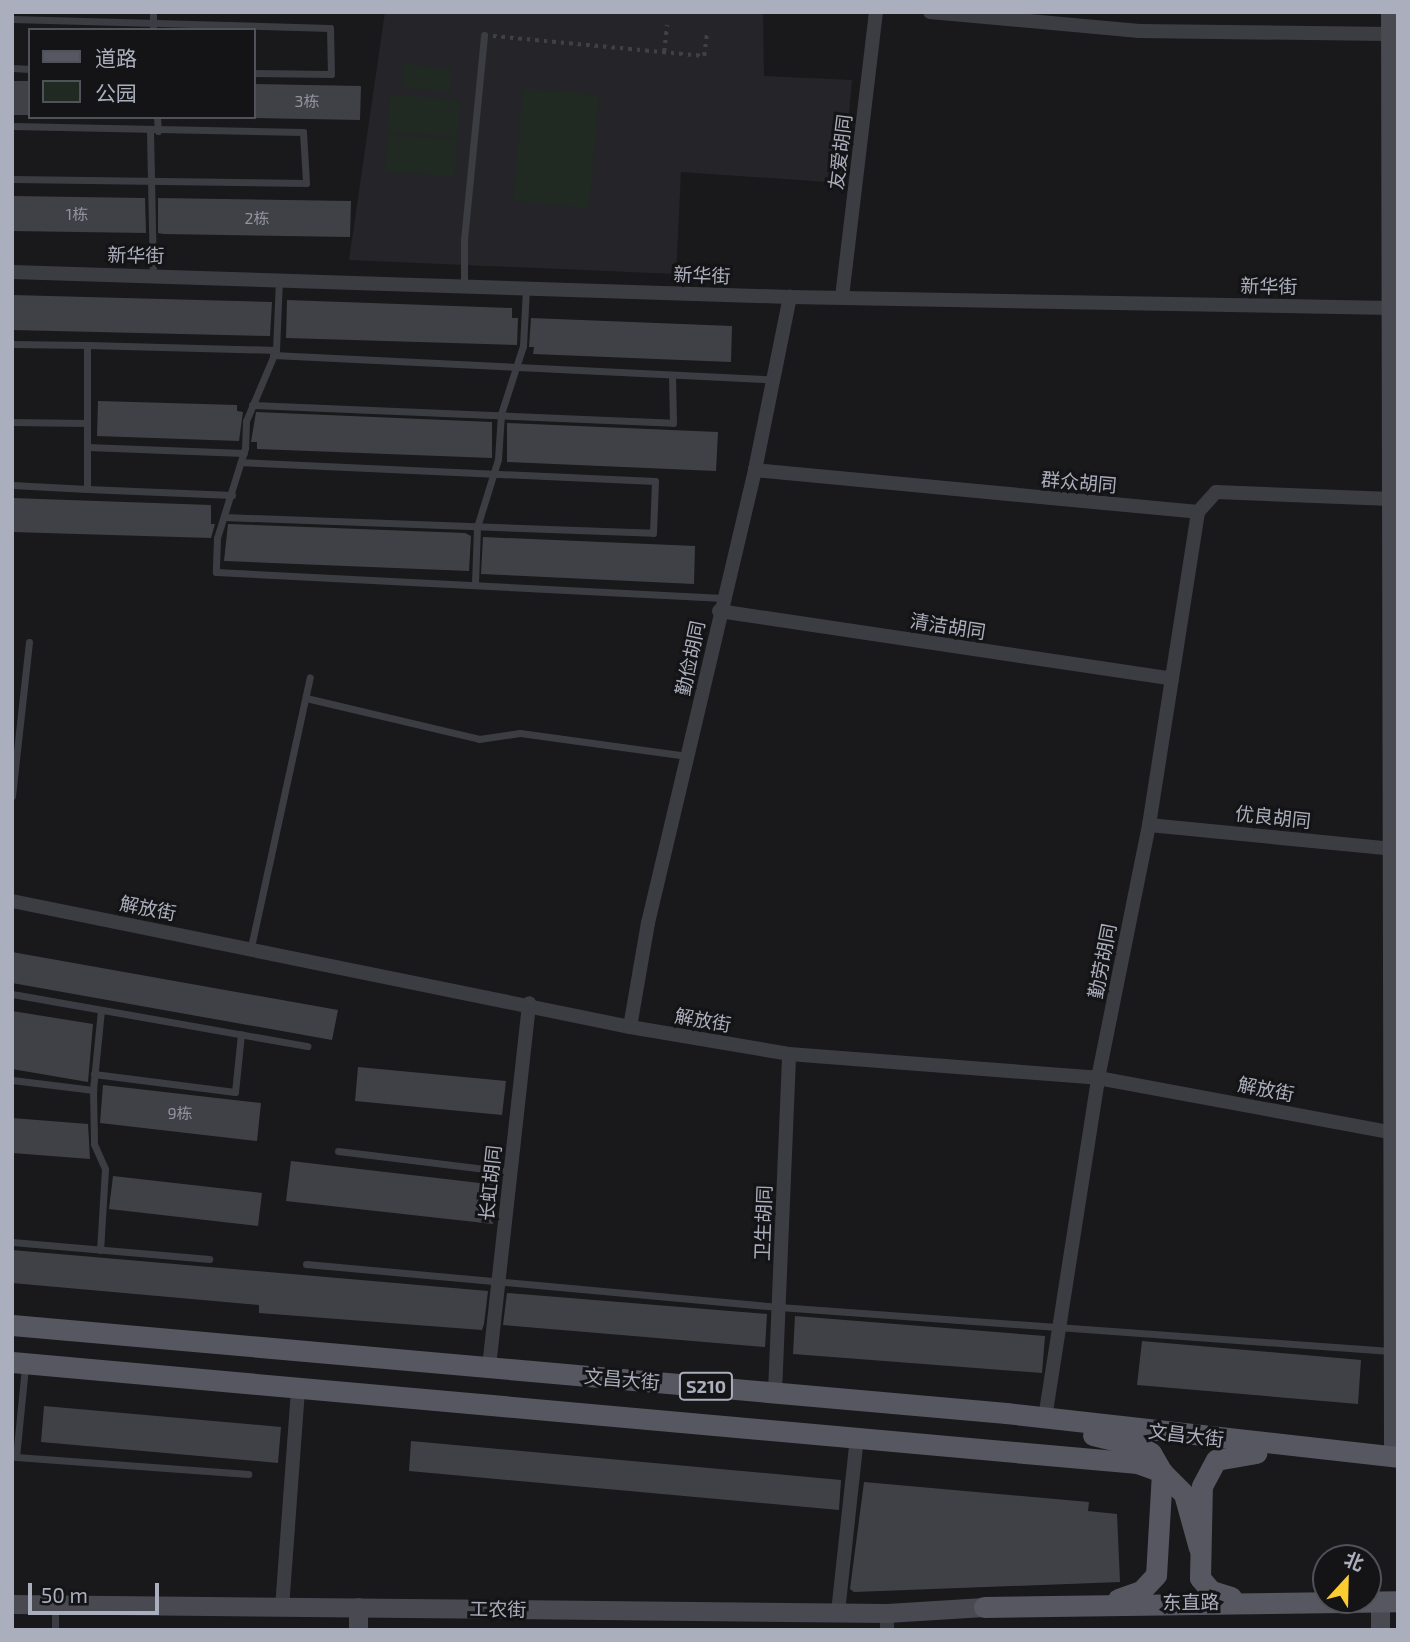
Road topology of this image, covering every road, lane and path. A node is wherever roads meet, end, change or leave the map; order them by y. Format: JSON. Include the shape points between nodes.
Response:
{"nodes":[{"id":1,"x":153,"y":12,"type":"edge"},
{"id":2,"x":876,"y":12,"type":"edge"},
{"id":3,"x":930,"y":12,"type":"edge"},
{"id":4,"x":1390,"y":12,"type":"edge"},
{"id":5,"x":12,"y":19,"type":"edge"},
{"id":6,"x":667,"y":25,"type":"dead end"},
{"id":7,"x":153,"y":27,"type":"edge"},
{"id":8,"x":707,"y":31,"type":"dead end"},
{"id":9,"x":1390,"y":34,"type":"junction"},
{"id":10,"x":484,"y":35,"type":"joint"},
{"id":11,"x":664,"y":52,"type":"junction"},
{"id":12,"x":256,"y":73,"type":"edge"},
{"id":13,"x":1394,"y":111,"type":"edge"},
{"id":14,"x":157,"y":119,"type":"edge"},
{"id":15,"x":12,"y":127,"type":"edge"},
{"id":16,"x":154,"y":131,"type":"junction"},
{"id":17,"x":12,"y":179,"type":"edge"},
{"id":18,"x":150,"y":181,"type":"junction"},
{"id":19,"x":1394,"y":246,"type":"edge"},
{"id":20,"x":12,"y":272,"type":"edge"},
{"id":21,"x":153,"y":274,"type":"junction"},
{"id":22,"x":279,"y":278,"type":"junction"},
{"id":23,"x":464,"y":285,"type":"junction"},
{"id":24,"x":526,"y":288,"type":"junction"},
{"id":25,"x":790,"y":297,"type":"junction"},
{"id":26,"x":842,"y":297,"type":"junction"},
{"id":27,"x":1391,"y":308,"type":"junction"},
{"id":28,"x":12,"y":344,"type":"edge"},
{"id":29,"x":87,"y":345,"type":"junction"},
{"id":30,"x":275,"y":352,"type":"junction"},
{"id":31,"x":515,"y":365,"type":"junction"},
{"id":32,"x":672,"y":376,"type":"junction"},
{"id":33,"x":772,"y":379,"type":"junction"},
{"id":34,"x":1395,"y":385,"type":"edge"},
{"id":35,"x":252,"y":405,"type":"junction"},
{"id":36,"x":501,"y":414,"type":"junction"},
{"id":37,"x":12,"y":422,"type":"edge"},
{"id":38,"x":87,"y":423,"type":"junction"},
{"id":39,"x":87,"y":447,"type":"junction"},
{"id":40,"x":244,"y":453,"type":"junction"},
{"id":41,"x":242,"y":461,"type":"junction"},
{"id":42,"x":755,"y":470,"type":"junction"},
{"id":43,"x":491,"y":472,"type":"junction"},
{"id":44,"x":12,"y":485,"type":"edge"},
{"id":45,"x":87,"y":489,"type":"junction"},
{"id":46,"x":232,"y":495,"type":"junction"},
{"id":47,"x":1392,"y":499,"type":"junction"},
{"id":48,"x":1198,"y":512,"type":"junction"},
{"id":49,"x":224,"y":517,"type":"junction"},
{"id":50,"x":477,"y":527,"type":"junction"},
{"id":51,"x":1395,"y":538,"type":"edge"},
{"id":52,"x":475,"y":584,"type":"junction"},
{"id":53,"x":721,"y":605,"type":"junction"},
{"id":54,"x":29,"y":642,"type":"dead end"},
{"id":55,"x":310,"y":677,"type":"dead end"},
{"id":56,"x":1171,"y":679,"type":"junction"},
{"id":57,"x":306,"y":698,"type":"junction"},
{"id":58,"x":688,"y":756,"type":"junction"},
{"id":59,"x":1395,"y":756,"type":"edge"},
{"id":60,"x":12,"y":796,"type":"edge"},
{"id":61,"x":1149,"y":825,"type":"junction"},
{"id":62,"x":1394,"y":849,"type":"junction"},
{"id":63,"x":12,"y":901,"type":"edge"},
{"id":64,"x":1396,"y":942,"type":"edge"},
{"id":65,"x":251,"y":947,"type":"junction"},
{"id":66,"x":12,"y":994,"type":"edge"},
{"id":67,"x":529,"y":1003,"type":"junction"},
{"id":68,"x":101,"y":1010,"type":"junction"},
{"id":69,"x":630,"y":1027,"type":"junction"},
{"id":70,"x":241,"y":1034,"type":"junction"},
{"id":71,"x":307,"y":1046,"type":"dead end"},
{"id":72,"x":789,"y":1055,"type":"junction"},
{"id":73,"x":94,"y":1074,"type":"junction"},
{"id":74,"x":1098,"y":1078,"type":"junction"},
{"id":75,"x":12,"y":1080,"type":"edge"},
{"id":76,"x":93,"y":1090,"type":"junction"},
{"id":77,"x":1395,"y":1133,"type":"junction"},
{"id":78,"x":338,"y":1151,"type":"dead end"},
{"id":79,"x":510,"y":1172,"type":"junction"},
{"id":80,"x":1396,"y":1219,"type":"edge"},
{"id":81,"x":12,"y":1242,"type":"edge"},
{"id":82,"x":100,"y":1250,"type":"junction"},
{"id":83,"x":209,"y":1259,"type":"dead end"},
{"id":84,"x":306,"y":1264,"type":"dead end"},
{"id":85,"x":499,"y":1283,"type":"junction"},
{"id":86,"x":779,"y":1307,"type":"junction"},
{"id":87,"x":12,"y":1325,"type":"edge"},
{"id":88,"x":1059,"y":1328,"type":"junction"},
{"id":89,"x":1394,"y":1351,"type":"junction"},
{"id":90,"x":19,"y":1362,"type":"edge"},
{"id":91,"x":489,"y":1367,"type":"junction"},
{"id":92,"x":298,"y":1388,"type":"junction"},
{"id":93,"x":775,"y":1392,"type":"junction"},
{"id":94,"x":1006,"y":1413,"type":"junction"},
{"id":95,"x":1045,"y":1418,"type":"junction"},
{"id":96,"x":857,"y":1437,"type":"junction"},
{"id":97,"x":1303,"y":1450,"type":"junction"},
{"id":98,"x":1395,"y":1457,"type":"edge"},
{"id":99,"x":1162,"y":1472,"type":"junction"},
{"id":100,"x":248,"y":1474,"type":"dead end"},
{"id":101,"x":1199,"y":1548,"type":"junction"},
{"id":102,"x":1251,"y":1601,"type":"junction"},
{"id":103,"x":1389,"y":1601,"type":"edge"},
{"id":104,"x":12,"y":1604,"type":"edge"},
{"id":105,"x":55,"y":1605,"type":"junction"},
{"id":106,"x":1074,"y":1605,"type":"junction"},
{"id":107,"x":358,"y":1607,"type":"junction"},
{"id":108,"x":984,"y":1607,"type":"joint"},
{"id":109,"x":282,"y":1608,"type":"junction"},
{"id":110,"x":838,"y":1612,"type":"junction"},
{"id":111,"x":887,"y":1621,"type":"edge"},
{"id":112,"x":55,"y":1630,"type":"edge"},
{"id":113,"x":358,"y":1630,"type":"edge"},
{"id":114,"x":1380,"y":1630,"type":"edge"}],
"edges":[{"from":1,"to":7,"type":"lane"},
{"from":2,"to":26,"type":"street","name":"友爱胡同"},
{"from":3,"to":9,"type":"street","via":[[1139,31]]},
{"from":4,"to":9,"type":"main road"},
{"from":5,"to":7,"type":"lane"},
{"from":6,"to":11,"type":"path"},
{"from":7,"to":12,"type":"lane","via":[[330,28],[331,74]]},
{"from":8,"to":11,"type":"path","via":[[704,56]]},
{"from":9,"to":13,"type":"main road"},
{"from":10,"to":11,"type":"path"},
{"from":10,"to":23,"type":"lane","via":[[464,240]]},
{"from":13,"to":19,"type":"main road"},
{"from":14,"to":16,"type":"lane"},
{"from":15,"to":16,"type":"lane"},
{"from":16,"to":18,"type":"lane"},
{"from":16,"to":18,"type":"lane","via":[[303,132],[306,183]]},
{"from":17,"to":18,"type":"lane"},
{"from":18,"to":21,"type":"lane"},
{"from":19,"to":27,"type":"main road"},
{"from":20,"to":21,"type":"street","name":"新华街"},
{"from":21,"to":22,"type":"street","name":"新华街"},
{"from":22,"to":23,"type":"street","name":"新华街"},
{"from":22,"to":30,"type":"lane"},
{"from":23,"to":24,"type":"street","name":"新华街"},
{"from":24,"to":25,"type":"street","name":"新华街"},
{"from":24,"to":31,"type":"lane","via":[[523,346]]},
{"from":25,"to":26,"type":"street","name":"新华街"},
{"from":25,"to":33,"type":"street","name":"勤俭胡同"},
{"from":26,"to":27,"type":"street","name":"新华街"},
{"from":27,"to":34,"type":"main road"},
{"from":28,"to":29,"type":"lane"},
{"from":29,"to":30,"type":"lane"},
{"from":29,"to":38,"type":"lane"},
{"from":30,"to":31,"type":"lane"},
{"from":30,"to":35,"type":"lane"},
{"from":31,"to":32,"type":"lane"},
{"from":31,"to":36,"type":"lane"},
{"from":32,"to":33,"type":"lane"},
{"from":32,"to":36,"type":"lane","via":[[673,423]]},
{"from":33,"to":42,"type":"street","name":"勤俭胡同"},
{"from":34,"to":47,"type":"main road"},
{"from":35,"to":36,"type":"lane"},
{"from":35,"to":40,"type":"lane"},
{"from":36,"to":43,"type":"lane","via":[[498,459]]},
{"from":37,"to":38,"type":"lane"},
{"from":38,"to":39,"type":"lane"},
{"from":39,"to":40,"type":"lane"},
{"from":39,"to":45,"type":"lane"},
{"from":40,"to":41,"type":"lane"},
{"from":41,"to":43,"type":"lane"},
{"from":41,"to":46,"type":"lane"},
{"from":42,"to":48,"type":"street","name":"群众胡同"},
{"from":42,"to":53,"type":"street","name":"勤俭胡同"},
{"from":43,"to":50,"type":"lane"},
{"from":43,"to":50,"type":"lane","via":[[655,481],[653,533]]},
{"from":44,"to":45,"type":"lane"},
{"from":45,"to":46,"type":"lane"},
{"from":46,"to":49,"type":"lane"},
{"from":47,"to":48,"type":"street","via":[[1216,492]]},
{"from":47,"to":51,"type":"main road"},
{"from":48,"to":56,"type":"street","name":"勤劳胡同"},
{"from":49,"to":50,"type":"lane"},
{"from":49,"to":52,"type":"lane","via":[[217,538],[216,572]]},
{"from":50,"to":52,"type":"lane"},
{"from":51,"to":59,"type":"main road"},
{"from":52,"to":53,"type":"lane"},
{"from":53,"to":56,"type":"street","name":"清洁胡同"},
{"from":53,"to":58,"type":"street","name":"勤俭胡同"},
{"from":54,"to":60,"type":"lane"},
{"from":55,"to":57,"type":"lane"},
{"from":56,"to":61,"type":"street","name":"勤劳胡同"},
{"from":57,"to":58,"type":"lane","via":[[479,738],[520,733]]},
{"from":57,"to":65,"type":"lane"},
{"from":58,"to":69,"type":"street","name":"勤俭胡同","via":[[648,923]]},
{"from":59,"to":62,"type":"main road"},
{"from":61,"to":62,"type":"street","name":"优良胡同"},
{"from":61,"to":74,"type":"street","name":"勤劳胡同"},
{"from":62,"to":64,"type":"main road"},
{"from":63,"to":65,"type":"street","name":"解放街"},
{"from":64,"to":77,"type":"main road"},
{"from":65,"to":67,"type":"street","name":"解放街"},
{"from":66,"to":68,"type":"lane"},
{"from":67,"to":69,"type":"street","name":"解放街"},
{"from":67,"to":79,"type":"street","name":"长虹胡同"},
{"from":68,"to":70,"type":"lane"},
{"from":68,"to":73,"type":"lane"},
{"from":69,"to":72,"type":"street","name":"解放街"},
{"from":70,"to":71,"type":"lane"},
{"from":70,"to":73,"type":"lane","via":[[235,1092]]},
{"from":72,"to":74,"type":"street","name":"解放街"},
{"from":72,"to":86,"type":"street","name":"卫生胡同"},
{"from":73,"to":76,"type":"lane"},
{"from":74,"to":77,"type":"street","name":"解放街"},
{"from":74,"to":88,"type":"street","name":"勤劳胡同"},
{"from":75,"to":76,"type":"lane"},
{"from":76,"to":82,"type":"lane","via":[[94,1144],[105,1169]]},
{"from":77,"to":80,"type":"main road"},
{"from":78,"to":79,"type":"lane"},
{"from":79,"to":85,"type":"street","name":"长虹胡同"},
{"from":80,"to":89,"type":"main road"},
{"from":81,"to":82,"type":"lane"},
{"from":82,"to":83,"type":"lane"},
{"from":84,"to":85,"type":"lane"},
{"from":85,"to":86,"type":"lane"},
{"from":85,"to":91,"type":"street","name":"长虹胡同"},
{"from":86,"to":88,"type":"lane"},
{"from":86,"to":93,"type":"street","name":"卫生胡同"},
{"from":87,"to":91,"type":"main road","name":"文昌大街","number":"S210"},
{"from":88,"to":89,"type":"lane"},
{"from":88,"to":95,"type":"street","name":"勤劳胡同"},
{"from":89,"to":98,"type":"main road"},
{"from":90,"to":92,"type":"main road","name":"文昌大街"},
{"from":90,"to":100,"type":"lane","via":[[16,1457]]},
{"from":91,"to":93,"type":"main road","name":"文昌大街","number":"S210"},
{"from":92,"to":96,"type":"main road","name":"文昌大街"},
{"from":92,"to":109,"type":"street"},
{"from":93,"to":94,"type":"main road","name":"文昌大街","number":"S210"},
{"from":94,"to":95,"type":"main road","name":"文昌大街","number":"S210"},
{"from":94,"to":99,"type":"main road","via":[[1141,1447]]},
{"from":95,"to":97,"type":"main road","name":"文昌大街","number":"S210"},
{"from":96,"to":99,"type":"main road","name":"文昌大街","via":[[1100,1459],[1150,1465]]},
{"from":96,"to":110,"type":"street"},
{"from":97,"to":98,"type":"main road","name":"文昌大街","number":"S210"},
{"from":97,"to":101,"type":"main road","via":[[1216,1460],[1202,1486]]},
{"from":99,"to":101,"type":"main road","via":[[1184,1494]]},
{"from":99,"to":106,"type":"main road","via":[[1159,1564],[1150,1584],[1130,1597]]},
{"from":101,"to":102,"type":"main road","via":[[1198,1569],[1204,1585],[1219,1595]]},
{"from":102,"to":103,"type":"main road","name":"东直路"},
{"from":102,"to":106,"type":"main road","name":"东直路"},
{"from":103,"to":114,"type":"main road"},
{"from":104,"to":105,"type":"main road","name":"工农街"},
{"from":105,"to":109,"type":"main road","name":"工农街"},
{"from":105,"to":112,"type":"lane"},
{"from":106,"to":108,"type":"main road","name":"东直路"},
{"from":107,"to":109,"type":"main road","name":"工农街"},
{"from":107,"to":110,"type":"main road","name":"工农街"},
{"from":107,"to":113,"type":"main road"},
{"from":108,"to":111,"type":"main road","name":"工农街"},
{"from":110,"to":111,"type":"main road","name":"工农街"}]}
